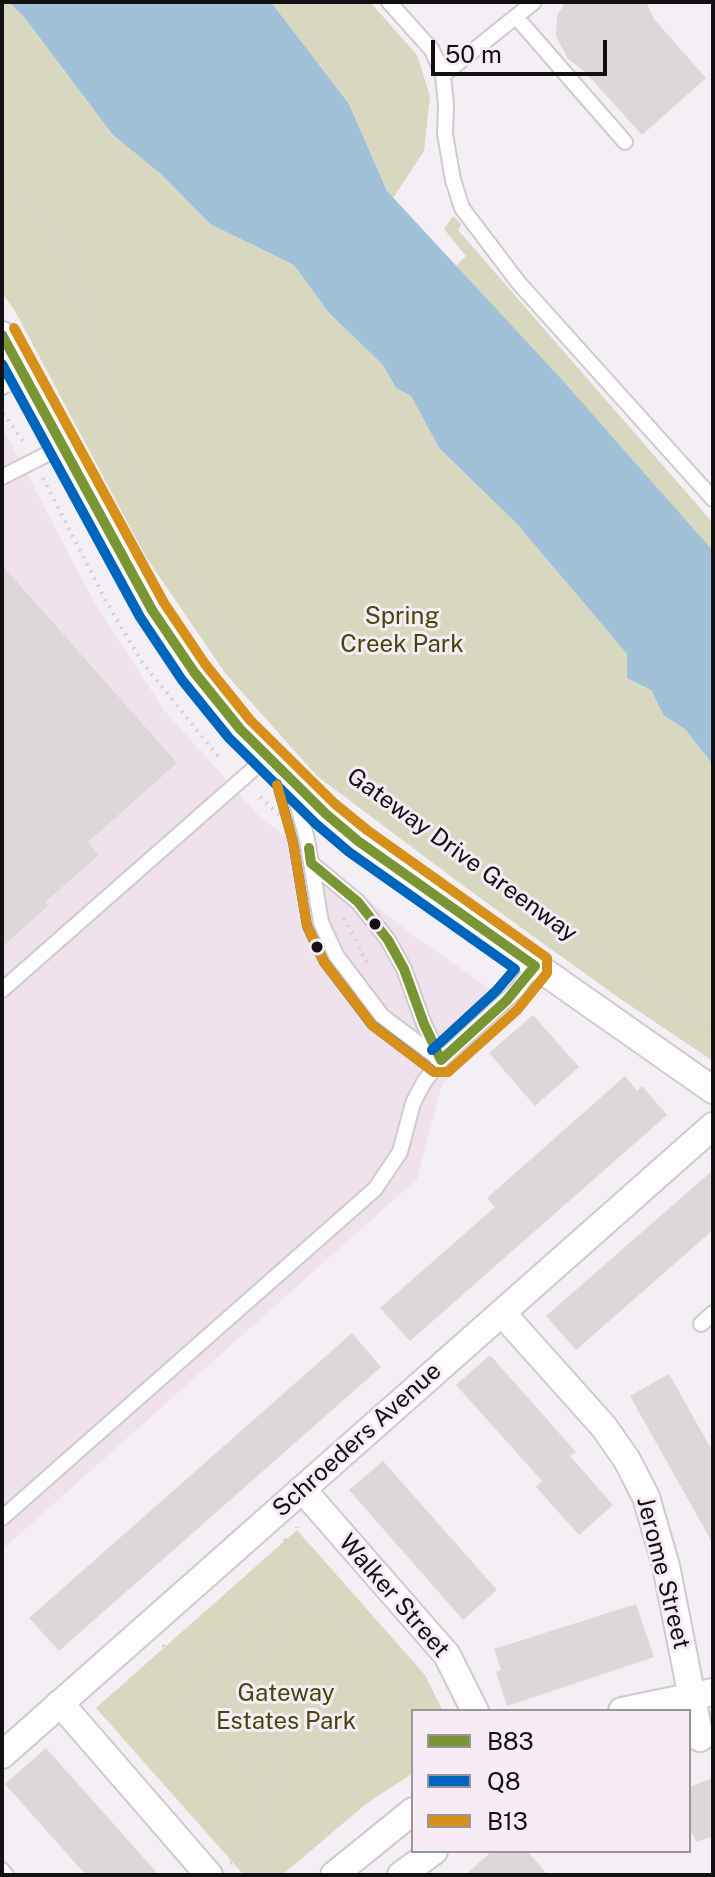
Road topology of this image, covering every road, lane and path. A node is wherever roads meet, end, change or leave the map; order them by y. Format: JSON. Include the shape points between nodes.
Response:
{"nodes":[{"id":1,"x":389,"y":2,"type":"edge"},
{"id":2,"x":534,"y":2,"type":"edge"},
{"id":3,"x":517,"y":18,"type":"junction"},
{"id":4,"x":443,"y":75,"type":"junction"},
{"id":5,"x":625,"y":142,"type":"dead end"},
{"id":6,"x":2,"y":188,"type":"edge"},
{"id":7,"x":2,"y":335,"type":"edge"},
{"id":8,"x":26,"y":376,"type":"junction"},
{"id":9,"x":2,"y":387,"type":"edge"},
{"id":10,"x":3,"y":413,"type":"edge"},
{"id":11,"x":24,"y":442,"type":"dead end"},
{"id":12,"x":63,"y":446,"type":"junction"},
{"id":13,"x":2,"y":477,"type":"edge"},
{"id":14,"x":43,"y":478,"type":"dead end"},
{"id":15,"x":711,"y":492,"type":"edge"},
{"id":16,"x":267,"y":757,"type":"junction"},
{"id":17,"x":221,"y":760,"type":"dead end"},
{"id":18,"x":290,"y":780,"type":"junction"},
{"id":19,"x":260,"y":797,"type":"dead end"},
{"id":20,"x":289,"y":824,"type":"dead end"},
{"id":21,"x":311,"y":863,"type":"junction"},
{"id":22,"x":343,"y":915,"type":"dead end"},
{"id":23,"x":352,"y":946,"type":"dead end"},
{"id":24,"x":535,"y":966,"type":"junction"},
{"id":25,"x":2,"y":990,"type":"edge"},
{"id":26,"x":713,"y":1032,"type":"edge"},
{"id":27,"x":441,"y":1060,"type":"junction"},
{"id":28,"x":713,"y":1090,"type":"edge"},
{"id":29,"x":713,"y":1126,"type":"edge"},
{"id":30,"x":502,"y":1313,"type":"junction"},
{"id":31,"x":713,"y":1313,"type":"edge"},
{"id":32,"x":701,"y":1324,"type":"dead end"},
{"id":33,"x":302,"y":1489,"type":"junction"},
{"id":34,"x":2,"y":1518,"type":"edge"},
{"id":35,"x":297,"y":1527,"type":"dead end"},
{"id":36,"x":284,"y":1539,"type":"dead end"},
{"id":37,"x":310,"y":1541,"type":"dead end"},
{"id":38,"x":295,"y":1548,"type":"junction"},
{"id":39,"x":289,"y":1605,"type":"junction"},
{"id":40,"x":237,"y":1634,"type":"junction"},
{"id":41,"x":163,"y":1645,"type":"dead end"},
{"id":42,"x":184,"y":1669,"type":"junction"},
{"id":43,"x":203,"y":1691,"type":"junction"},
{"id":44,"x":702,"y":1693,"type":"edge"},
{"id":45,"x":254,"y":1694,"type":"junction"},
{"id":46,"x":60,"y":1703,"type":"junction"},
{"id":47,"x":224,"y":1706,"type":"junction"},
{"id":48,"x":474,"y":1709,"type":"edge"},
{"id":49,"x":631,"y":1709,"type":"edge"},
{"id":50,"x":231,"y":1713,"type":"junction"},
{"id":51,"x":411,"y":1715,"type":"edge"},
{"id":52,"x":411,"y":1726,"type":"edge"},
{"id":53,"x":273,"y":1737,"type":"junction"},
{"id":54,"x":701,"y":1738,"type":"edge"},
{"id":55,"x":2,"y":1755,"type":"edge"},
{"id":56,"x":411,"y":1813,"type":"edge"},
{"id":57,"x":265,"y":1851,"type":"junction"},
{"id":58,"x":282,"y":1852,"type":"dead end"},
{"id":59,"x":431,"y":1853,"type":"edge"},
{"id":60,"x":219,"y":1869,"type":"edge"},
{"id":61,"x":2,"y":1870,"type":"edge"},
{"id":62,"x":6,"y":1875,"type":"edge"},
{"id":63,"x":263,"y":1875,"type":"edge"},
{"id":64,"x":334,"y":1875,"type":"edge"},
{"id":65,"x":401,"y":1875,"type":"edge"}],
"edges":[{"from":1,"to":4,"type":"lane","via":[[432,50]]},
{"from":2,"to":3,"type":"lane"},
{"from":3,"to":4,"type":"lane"},
{"from":3,"to":5,"type":"lane"},
{"from":4,"to":15,"type":"lane","via":[[445,134],[462,208],[518,282]]},
{"from":6,"to":26,"type":"path","name":"Gateway Drive Greenway","via":[[27,203],[58,238],[71,263],[101,385],[136,484],[182,574],[273,697],[353,779],[393,811]]},
{"from":7,"to":8,"type":"street"},
{"from":8,"to":9,"type":"lane"},
{"from":8,"to":12,"type":"street"},
{"from":10,"to":11,"type":"path"},
{"from":12,"to":13,"type":"lane"},
{"from":12,"to":16,"type":"street","via":[[171,640]]},
{"from":14,"to":17,"type":"path","via":[[142,662]]},
{"from":16,"to":18,"type":"street"},
{"from":16,"to":25,"type":"lane"},
{"from":18,"to":21,"type":"lane"},
{"from":18,"to":24,"type":"street","via":[[358,841]]},
{"from":19,"to":20,"type":"path"},
{"from":21,"to":27,"type":"lane","via":[[358,902],[388,940]]},
{"from":21,"to":27,"type":"lane","via":[[321,922],[344,967],[382,1016]]},
{"from":22,"to":23,"type":"path","via":[[358,943]]},
{"from":24,"to":27,"type":"lane","via":[[506,1001]]},
{"from":24,"to":28,"type":"street"},
{"from":27,"to":34,"type":"lane","via":[[418,1092],[400,1152],[375,1189]]},
{"from":29,"to":30,"type":"street","name":"Schroeders Avenue"},
{"from":30,"to":33,"type":"street","name":"Schroeders Avenue"},
{"from":30,"to":44,"type":"street","name":"Jerome Street","via":[[604,1427],[637,1479],[659,1537]]},
{"from":31,"to":32,"type":"lane"},
{"from":33,"to":46,"type":"street","name":"Schroeders Avenue"},
{"from":33,"to":48,"type":"street","name":"Walker Street","via":[[447,1655]]},
{"from":35,"to":38,"type":"path"},
{"from":36,"to":38,"type":"path"},
{"from":37,"to":38,"type":"path"},
{"from":38,"to":39,"type":"path"},
{"from":39,"to":40,"type":"path","via":[[261,1613]]},
{"from":39,"to":45,"type":"path","via":[[287,1626],[257,1656]]},
{"from":39,"to":51,"type":"path","via":[[330,1613],[376,1641],[405,1686]]},
{"from":40,"to":42,"type":"path","via":[[225,1632]]},
{"from":40,"to":47,"type":"path","via":[[223,1671]]},
{"from":41,"to":42,"type":"path"},
{"from":42,"to":43,"type":"path"},
{"from":43,"to":47,"type":"path"},
{"from":43,"to":53,"type":"path","via":[[189,1702],[240,1761]]},
{"from":44,"to":49,"type":"street"},
{"from":44,"to":54,"type":"street","name":"Jerome Street"},
{"from":45,"to":50,"type":"path"},
{"from":45,"to":53,"type":"path"},
{"from":46,"to":55,"type":"street","name":"Schroeders Avenue"},
{"from":46,"to":60,"type":"street"},
{"from":47,"to":50,"type":"path"},
{"from":50,"to":53,"type":"path"},
{"from":52,"to":53,"type":"path","via":[[352,1744]]},
{"from":53,"to":57,"type":"path"},
{"from":56,"to":64,"type":"street"},
{"from":57,"to":58,"type":"path"},
{"from":57,"to":60,"type":"path"},
{"from":57,"to":63,"type":"path"},
{"from":59,"to":65,"type":"street"},
{"from":61,"to":62,"type":"lane"}]}
